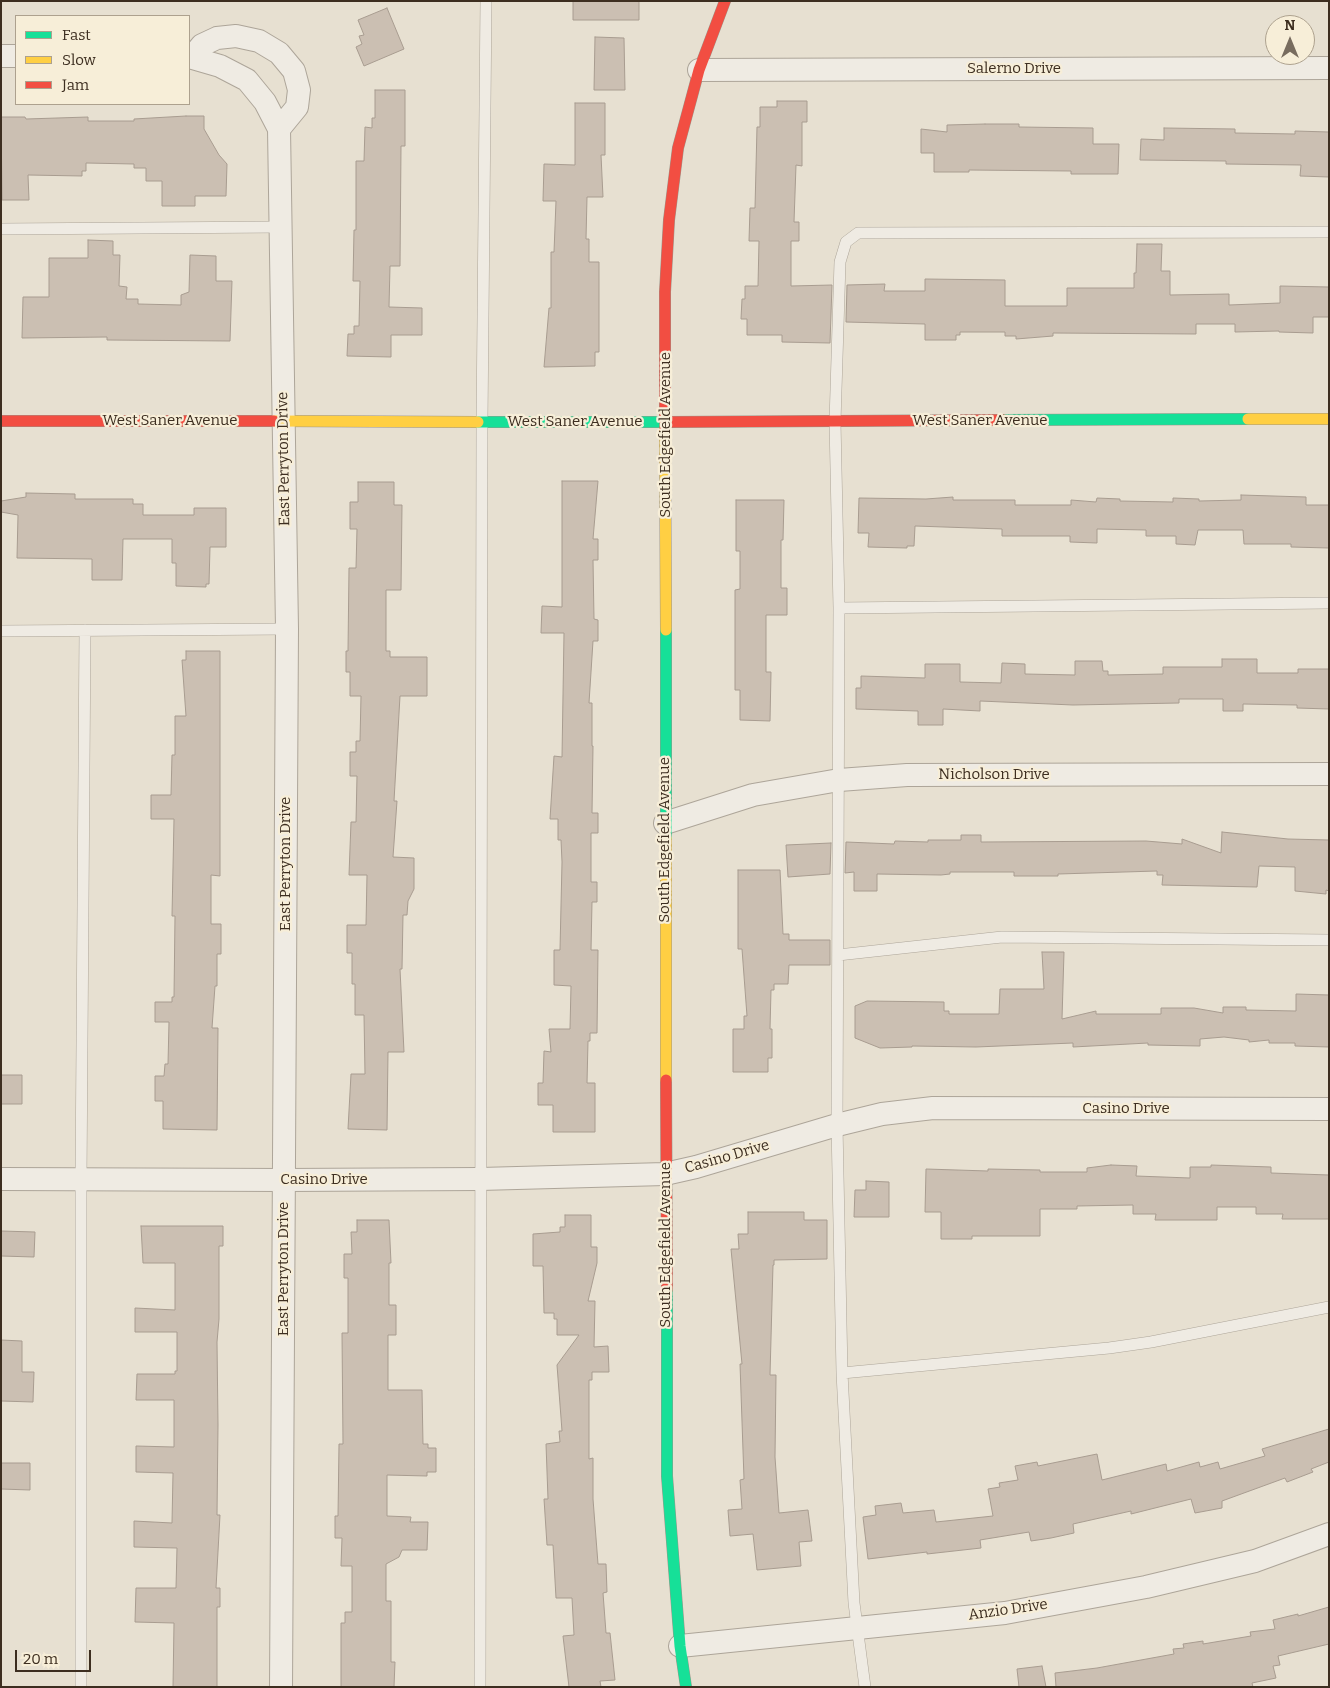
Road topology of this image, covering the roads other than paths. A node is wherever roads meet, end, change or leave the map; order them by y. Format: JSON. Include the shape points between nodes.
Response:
{"nodes":[{"id":1,"x":486,"y":1,"type":"edge"},
{"id":2,"x":725,"y":1,"type":"edge"},
{"id":3,"x":1,"y":56,"type":"edge"},
{"id":4,"x":15,"y":56,"type":"edge"},
{"id":5,"x":190,"y":57,"type":"edge"},
{"id":6,"x":1329,"y":68,"type":"edge"},
{"id":7,"x":699,"y":70,"type":"junction"},
{"id":8,"x":279,"y":130,"type":"junction"},
{"id":9,"x":281,"y":227,"type":"junction"},
{"id":10,"x":1,"y":229,"type":"edge"},
{"id":11,"x":1329,"y":232,"type":"edge"},
{"id":12,"x":1329,"y":419,"type":"edge"},
{"id":13,"x":1,"y":421,"type":"edge"},
{"id":14,"x":284,"y":421,"type":"junction"},
{"id":15,"x":482,"y":422,"type":"junction"},
{"id":16,"x":666,"y":422,"type":"junction"},
{"id":17,"x":835,"y":422,"type":"junction"},
{"id":18,"x":1329,"y":603,"type":"edge"},
{"id":19,"x":839,"y":608,"type":"junction"},
{"id":20,"x":287,"y":629,"type":"junction"},
{"id":21,"x":84,"y":630,"type":"junction"},
{"id":22,"x":1,"y":631,"type":"edge"},
{"id":23,"x":1329,"y":774,"type":"edge"},
{"id":24,"x":839,"y":780,"type":"junction"},
{"id":25,"x":665,"y":823,"type":"junction"},
{"id":26,"x":1329,"y":940,"type":"edge"},
{"id":27,"x":838,"y":955,"type":"junction"},
{"id":28,"x":1329,"y":1109,"type":"edge"},
{"id":29,"x":838,"y":1125,"type":"junction"},
{"id":30,"x":665,"y":1174,"type":"junction"},
{"id":31,"x":480,"y":1179,"type":"junction"},
{"id":32,"x":1,"y":1180,"type":"edge"},
{"id":33,"x":81,"y":1180,"type":"junction"},
{"id":34,"x":285,"y":1180,"type":"junction"},
{"id":35,"x":1329,"y":1307,"type":"edge"},
{"id":36,"x":842,"y":1373,"type":"junction"},
{"id":37,"x":1329,"y":1534,"type":"edge"},
{"id":38,"x":857,"y":1628,"type":"junction"},
{"id":39,"x":680,"y":1646,"type":"junction"},
{"id":40,"x":81,"y":1687,"type":"edge"},
{"id":41,"x":281,"y":1687,"type":"edge"},
{"id":42,"x":480,"y":1687,"type":"edge"},
{"id":43,"x":686,"y":1687,"type":"edge"},
{"id":44,"x":865,"y":1687,"type":"edge"}],
"edges":[{"from":1,"to":15,"type":"lane"},
{"from":2,"to":7,"type":"street","name":"South Edgefield Avenue"},
{"from":3,"to":4,"type":"street"},
{"from":5,"to":8,"type":"street","via":[[220,66],[247,80],[265,102]]},
{"from":5,"to":8,"type":"street","via":[[202,45],[216,38],[236,36],[259,41],[279,53],[294,71],[299,90],[297,107]]},
{"from":6,"to":7,"type":"street","name":"Salerno Drive"},
{"from":7,"to":16,"type":"street","name":"South Edgefield Avenue","via":[[678,148],[669,220],[665,292]]},
{"from":8,"to":9,"type":"street","name":"East Perryton Drive"},
{"from":9,"to":10,"type":"lane"},
{"from":9,"to":14,"type":"street","name":"East Perryton Drive"},
{"from":11,"to":17,"type":"lane","via":[[858,233],[846,242],[840,262]]},
{"from":12,"to":17,"type":"street","name":"West Saner Avenue"},
{"from":13,"to":14,"type":"street","name":"West Saner Avenue"},
{"from":14,"to":15,"type":"street","name":"West Saner Avenue"},
{"from":14,"to":20,"type":"street","name":"East Perryton Drive"},
{"from":15,"to":16,"type":"street","name":"West Saner Avenue"},
{"from":15,"to":31,"type":"lane"},
{"from":16,"to":17,"type":"street","name":"West Saner Avenue"},
{"from":16,"to":25,"type":"street","name":"South Edgefield Avenue"},
{"from":17,"to":19,"type":"lane"},
{"from":18,"to":19,"type":"lane"},
{"from":19,"to":24,"type":"lane"},
{"from":20,"to":21,"type":"lane"},
{"from":20,"to":34,"type":"street","name":"East Perryton Drive"},
{"from":21,"to":22,"type":"lane"},
{"from":21,"to":33,"type":"lane"},
{"from":23,"to":24,"type":"street","name":"Nicholson Drive","via":[[907,775]]},
{"from":24,"to":25,"type":"street","name":"Nicholson Drive","via":[[753,795]]},
{"from":24,"to":27,"type":"lane"},
{"from":25,"to":30,"type":"street","name":"South Edgefield Avenue"},
{"from":26,"to":27,"type":"lane","via":[[1002,937]]},
{"from":27,"to":29,"type":"lane"},
{"from":28,"to":29,"type":"street","name":"Casino Drive","via":[[933,1108],[882,1114]]},
{"from":29,"to":30,"type":"street","name":"Casino Drive"},
{"from":29,"to":36,"type":"lane"},
{"from":30,"to":31,"type":"street","name":"Casino Drive"},
{"from":30,"to":39,"type":"street","name":"South Edgefield Avenue","via":[[667,1476]]},
{"from":31,"to":34,"type":"street","name":"Casino Drive"},
{"from":31,"to":42,"type":"lane"},
{"from":32,"to":33,"type":"street","name":"Casino Drive"},
{"from":33,"to":34,"type":"street","name":"Casino Drive"},
{"from":33,"to":40,"type":"lane"},
{"from":34,"to":41,"type":"street","name":"East Perryton Drive"},
{"from":35,"to":36,"type":"lane","via":[[1109,1348]]},
{"from":36,"to":38,"type":"lane"},
{"from":37,"to":38,"type":"street","name":"Anzio Drive","via":[[1255,1561],[1146,1588],[1005,1613]]},
{"from":38,"to":39,"type":"street","name":"Anzio Drive"},
{"from":38,"to":44,"type":"lane"},
{"from":39,"to":43,"type":"street","name":"South Edgefield Avenue"}]}
